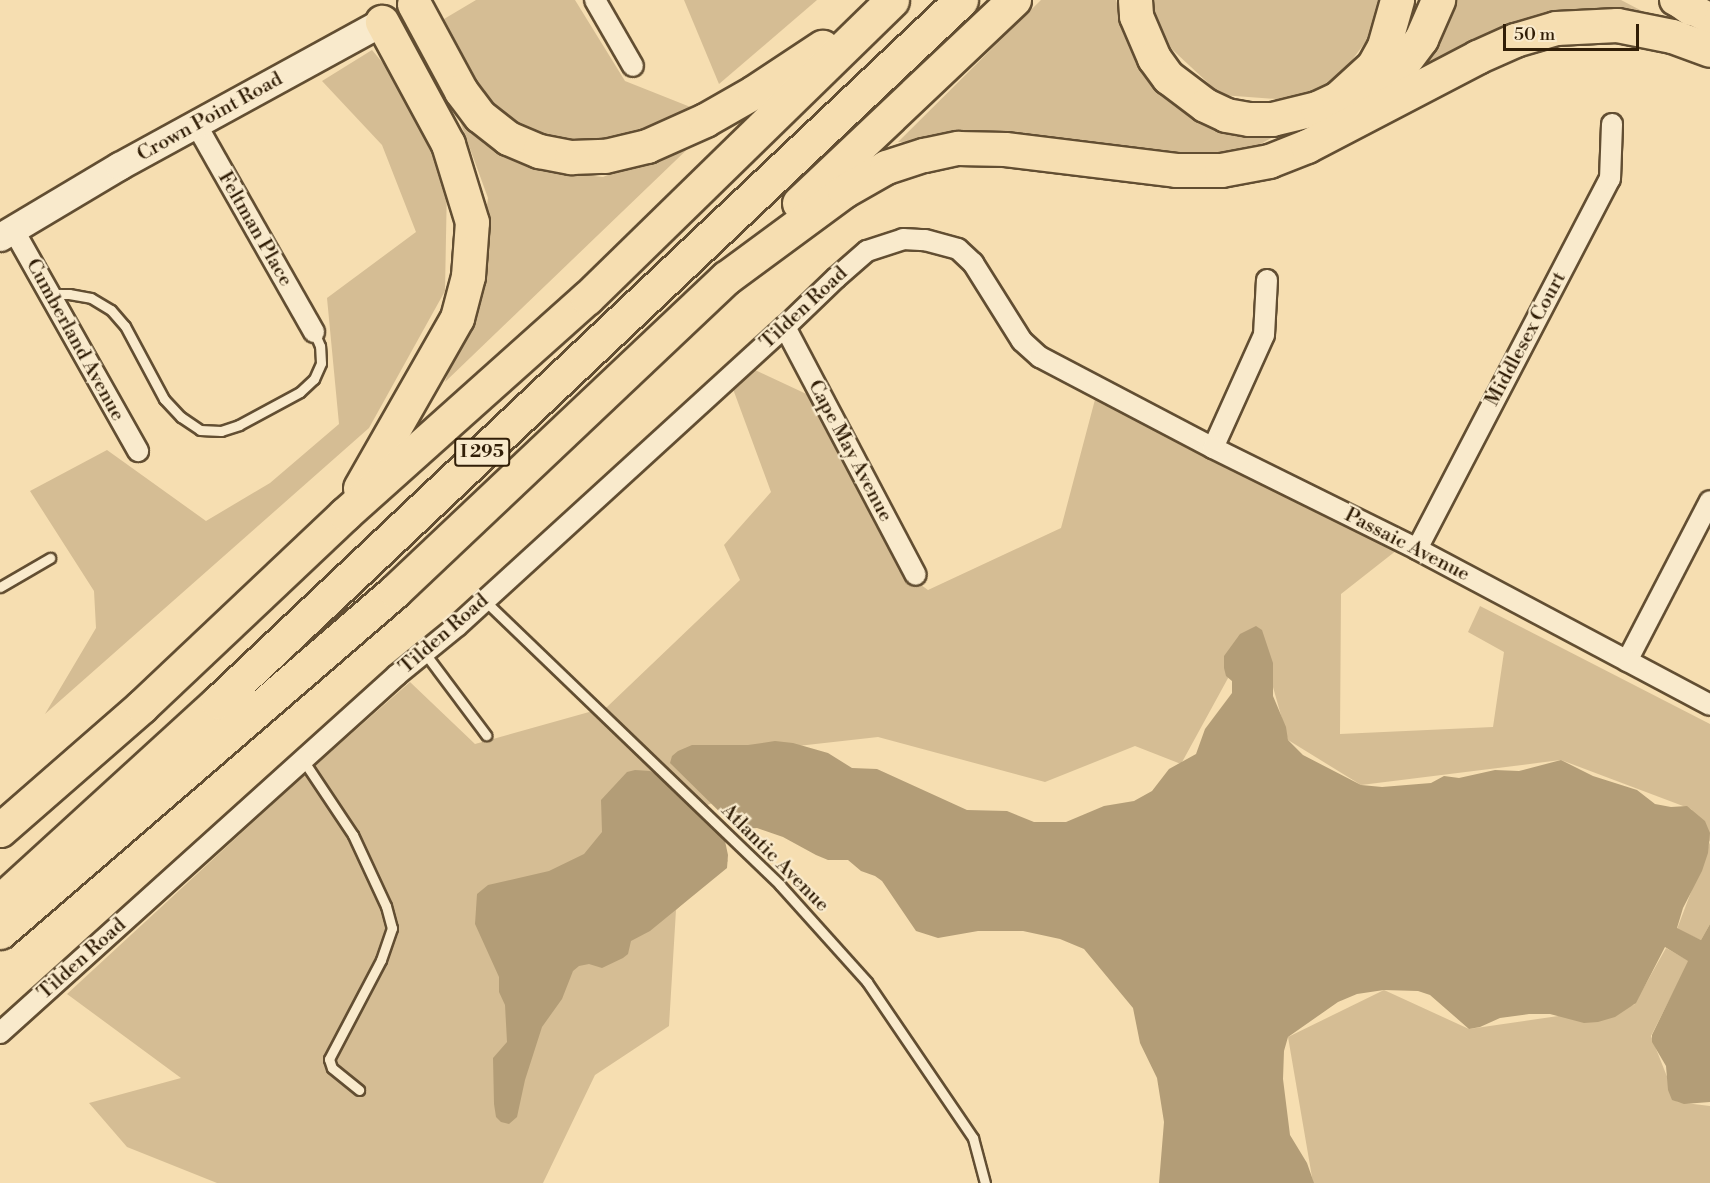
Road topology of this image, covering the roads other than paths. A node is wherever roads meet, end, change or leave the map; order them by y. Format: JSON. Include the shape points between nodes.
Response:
{"nodes":[{"id":1,"x":595,"y":0,"type":"edge"},
{"id":2,"x":891,"y":0,"type":"edge"},
{"id":3,"x":961,"y":0,"type":"edge"},
{"id":4,"x":1014,"y":0,"type":"edge"},
{"id":5,"x":1135,"y":0,"type":"edge"},
{"id":6,"x":1397,"y":0,"type":"edge"},
{"id":7,"x":1438,"y":0,"type":"edge"},
{"id":8,"x":418,"y":2,"type":"edge"},
{"id":9,"x":382,"y":22,"type":"junction"},
{"id":10,"x":1710,"y":50,"type":"edge"},
{"id":11,"x":633,"y":66,"type":"dead end"},
{"id":12,"x":1362,"y":117,"type":"junction"},
{"id":13,"x":1612,"y":124,"type":"dead end"},
{"id":14,"x":197,"y":126,"type":"junction"},
{"id":15,"x":7,"y":233,"type":"edge"},
{"id":16,"x":740,"y":266,"type":"junction"},
{"id":17,"x":1267,"y":280,"type":"dead end"},
{"id":18,"x":50,"y":294,"type":"junction"},
{"id":19,"x":785,"y":327,"type":"junction"},
{"id":20,"x":314,"y":332,"type":"joint"},
{"id":21,"x":1101,"y":389,"type":"joint"},
{"id":22,"x":1213,"y":448,"type":"junction"},
{"id":23,"x":138,"y":452,"type":"dead end"},
{"id":24,"x":1710,"y":501,"type":"edge"},
{"id":25,"x":345,"y":514,"type":"junction"},
{"id":26,"x":1417,"y":549,"type":"junction"},
{"id":27,"x":50,"y":558,"type":"dead end"},
{"id":28,"x":916,"y":575,"type":"dead end"},
{"id":29,"x":0,"y":587,"type":"edge"},
{"id":30,"x":484,"y":600,"type":"junction"},
{"id":31,"x":424,"y":652,"type":"junction"},
{"id":32,"x":1627,"y":662,"type":"junction"},
{"id":33,"x":1710,"y":705,"type":"edge"},
{"id":34,"x":486,"y":735,"type":"dead end"},
{"id":35,"x":303,"y":760,"type":"junction"},
{"id":36,"x":0,"y":830,"type":"edge"},
{"id":37,"x":0,"y":901,"type":"edge"},
{"id":38,"x":0,"y":932,"type":"edge"},
{"id":39,"x":0,"y":1033,"type":"edge"},
{"id":40,"x":358,"y":1090,"type":"dead end"},
{"id":41,"x":985,"y":1183,"type":"edge"}],
"edges":[{"from":1,"to":11,"type":"street"},
{"from":2,"to":8,"type":"highway","via":[[754,92],[705,120],[646,146],[605,156],[571,157],[539,152],[508,138],[480,116],[461,91]]},
{"from":2,"to":25,"type":"highway","number":"I 295","via":[[587,297]]},
{"from":3,"to":37,"type":"highway","number":"I 295","via":[[218,702]]},
{"from":4,"to":16,"type":"highway","via":[[783,218]]},
{"from":5,"to":6,"type":"highway","via":[[1136,16],[1154,58],[1168,77],[1205,105],[1226,115],[1272,119],[1317,108],[1338,98],[1373,66],[1384,46]]},
{"from":7,"to":12,"type":"highway","via":[[1421,39]]},
{"from":8,"to":9,"type":"main road","name":"Crown Point Road"},
{"from":9,"to":14,"type":"main road","name":"Crown Point Road"},
{"from":9,"to":25,"type":"highway","via":[[448,144],[460,177],[472,222],[468,276],[458,318]]},
{"from":10,"to":12,"type":"highway","via":[[1672,36],[1617,25],[1556,28],[1515,39]]},
{"from":12,"to":16,"type":"highway","via":[[1269,161],[1221,170],[1176,170],[1005,149],[958,148],[924,154],[886,167],[844,190]]},
{"from":13,"to":26,"type":"street","name":"Middlesex Court","via":[[1610,178]]},
{"from":14,"to":15,"type":"main road","name":"Crown Point Road","via":[[119,166]]},
{"from":14,"to":20,"type":"street","name":"Feltman Place"},
{"from":15,"to":18,"type":"street","name":"Cumberland Avenue"},
{"from":16,"to":38,"type":"highway","via":[[395,591]]},
{"from":17,"to":22,"type":"street","via":[[1264,334]]},
{"from":18,"to":20,"type":"lane","via":[[91,298],[111,310],[125,326],[164,399],[200,430],[239,425],[300,392],[314,379],[321,363]]},
{"from":18,"to":23,"type":"street","name":"Cumberland Avenue"},
{"from":19,"to":21,"type":"street","name":"Tilden Road","via":[[867,250],[903,239],[925,240],[958,249],[973,264],[1022,341],[1040,357]]},
{"from":19,"to":28,"type":"street","name":"Cape May Avenue"},
{"from":19,"to":30,"type":"street","name":"Tilden Road"},
{"from":21,"to":22,"type":"street","name":"Passaic Avenue"},
{"from":22,"to":26,"type":"street","name":"Passaic Avenue"},
{"from":24,"to":32,"type":"street"},
{"from":25,"to":36,"type":"highway","number":"I 295","via":[[142,706]]},
{"from":26,"to":32,"type":"street","name":"Passaic Avenue"},
{"from":27,"to":29,"type":"lane"},
{"from":30,"to":31,"type":"street","name":"Tilden Road"},
{"from":30,"to":41,"type":"lane","name":"Atlantic Avenue","via":[[780,885],[867,982],[973,1138]]},
{"from":31,"to":34,"type":"lane"},
{"from":31,"to":35,"type":"street","name":"Tilden Road"},
{"from":32,"to":33,"type":"street","name":"Passaic Avenue"},
{"from":35,"to":39,"type":"street","name":"Tilden Road"},
{"from":35,"to":40,"type":"lane","via":[[353,835],[392,928],[381,960],[329,1059],[332,1068]]}]}
